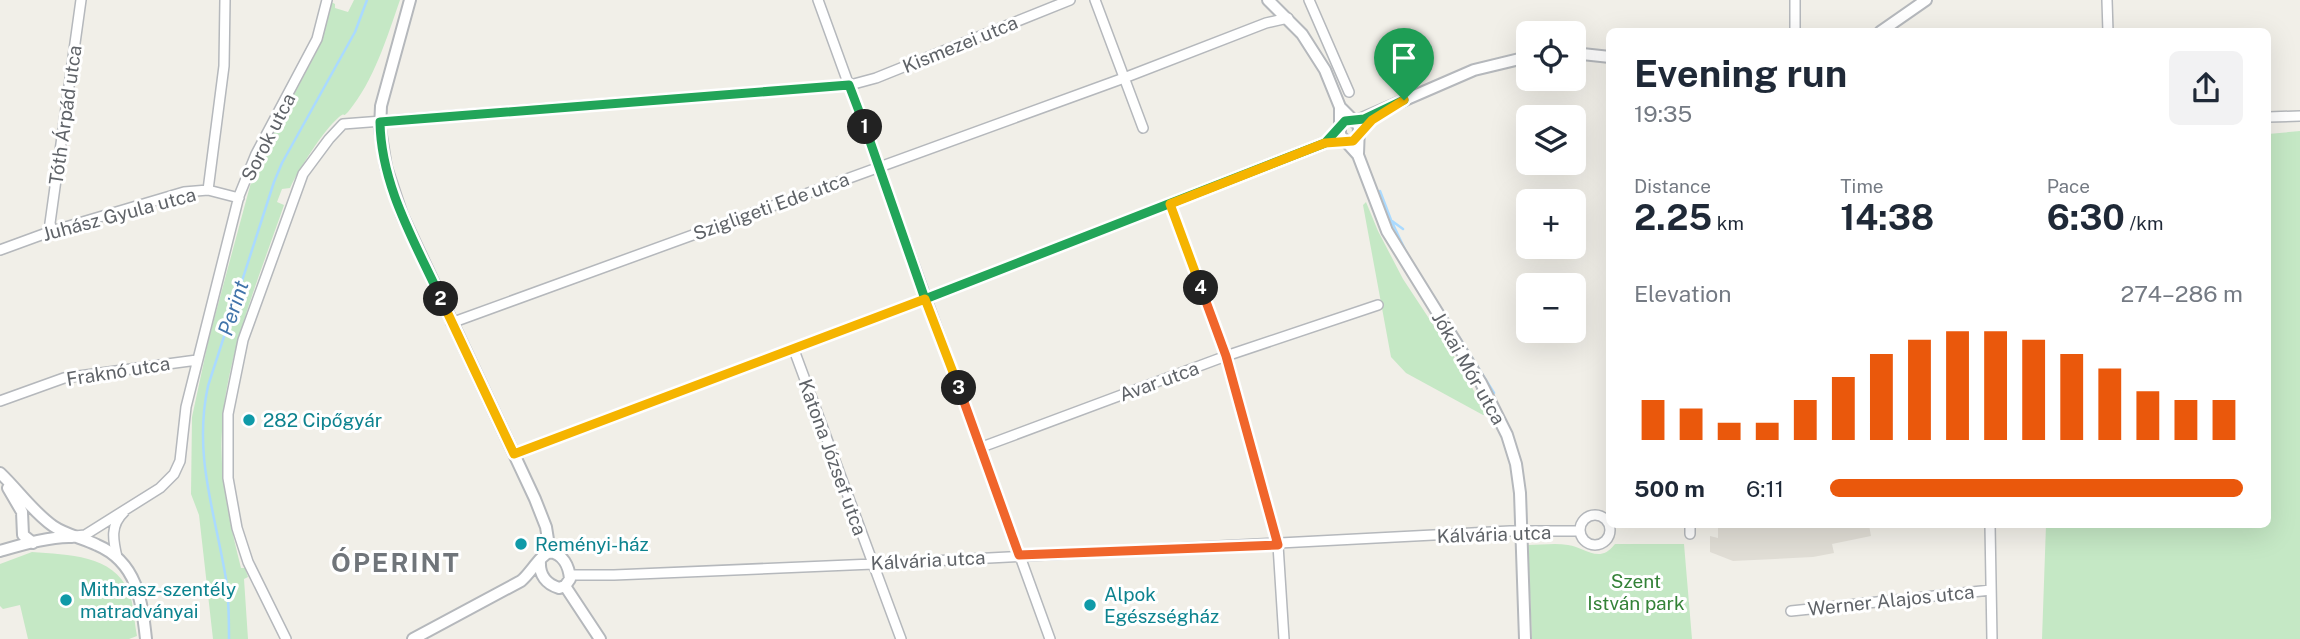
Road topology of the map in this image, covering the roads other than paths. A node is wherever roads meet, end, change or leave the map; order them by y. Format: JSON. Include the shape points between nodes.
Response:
{"nodes":[{"id":1,"x":81,"y":0,"type":"edge"},
{"id":2,"x":225,"y":0,"type":"edge"},
{"id":3,"x":327,"y":0,"type":"edge"},
{"id":4,"x":410,"y":0,"type":"edge"},
{"id":5,"x":818,"y":0,"type":"edge"},
{"id":6,"x":1070,"y":0,"type":"edge"},
{"id":7,"x":1095,"y":0,"type":"edge"},
{"id":8,"x":1268,"y":0,"type":"edge"},
{"id":9,"x":1309,"y":0,"type":"edge"},
{"id":10,"x":1795,"y":0,"type":"edge"},
{"id":11,"x":1926,"y":0,"type":"edge"},
{"id":12,"x":2107,"y":0,"type":"edge"},
{"id":13,"x":1288,"y":18,"type":"junction"},
{"id":14,"x":1795,"y":28,"type":"edge"},
{"id":15,"x":1886,"y":28,"type":"edge"},
{"id":16,"x":2108,"y":28,"type":"edge"},
{"id":17,"x":1586,"y":54,"type":"edge"},
{"id":18,"x":1606,"y":57,"type":"edge"},
{"id":19,"x":1516,"y":60,"type":"edge"},
{"id":20,"x":1124,"y":78,"type":"junction"},
{"id":21,"x":849,"y":85,"type":"junction"},
{"id":22,"x":1349,"y":92,"type":"dead end"},
{"id":23,"x":1340,"y":107,"type":"junction"},
{"id":24,"x":2300,"y":116,"type":"edge"},
{"id":25,"x":2271,"y":117,"type":"edge"},
{"id":26,"x":380,"y":122,"type":"junction"},
{"id":27,"x":1357,"y":127,"type":"junction"},
{"id":28,"x":1143,"y":128,"type":"dead end"},
{"id":29,"x":1339,"y":129,"type":"junction"},
{"id":30,"x":1346,"y":141,"type":"junction"},
{"id":31,"x":1325,"y":143,"type":"junction"},
{"id":32,"x":1358,"y":155,"type":"junction"},
{"id":33,"x":879,"y":166,"type":"junction"},
{"id":34,"x":208,"y":190,"type":"junction"},
{"id":35,"x":239,"y":198,"type":"junction"},
{"id":36,"x":1170,"y":204,"type":"junction"},
{"id":37,"x":52,"y":231,"type":"junction"},
{"id":38,"x":0,"y":250,"type":"edge"},
{"id":39,"x":925,"y":299,"type":"junction"},
{"id":40,"x":1378,"y":305,"type":"dead end"},
{"id":41,"x":451,"y":323,"type":"junction"},
{"id":42,"x":793,"y":349,"type":"junction"},
{"id":43,"x":1226,"y":356,"type":"junction"},
{"id":44,"x":197,"y":360,"type":"junction"},
{"id":45,"x":0,"y":401,"type":"edge"},
{"id":46,"x":982,"y":447,"type":"junction"},
{"id":47,"x":514,"y":454,"type":"junction"},
{"id":48,"x":0,"y":475,"type":"edge"},
{"id":49,"x":134,"y":504,"type":"junction"},
{"id":50,"x":43,"y":518,"type":"junction"},
{"id":51,"x":22,"y":526,"type":"junction"},
{"id":52,"x":1990,"y":528,"type":"edge"},
{"id":53,"x":1521,"y":531,"type":"junction"},
{"id":54,"x":1580,"y":531,"type":"dead end"},
{"id":55,"x":76,"y":537,"type":"junction"},
{"id":56,"x":39,"y":542,"type":"junction"},
{"id":57,"x":1278,"y":545,"type":"junction"},
{"id":58,"x":0,"y":550,"type":"edge"},
{"id":59,"x":550,"y":552,"type":"junction"},
{"id":60,"x":1019,"y":555,"type":"junction"},
{"id":61,"x":117,"y":557,"type":"junction"},
{"id":62,"x":540,"y":561,"type":"junction"},
{"id":63,"x":873,"y":564,"type":"junction"},
{"id":64,"x":570,"y":575,"type":"junction"},
{"id":65,"x":521,"y":581,"type":"junction"},
{"id":66,"x":547,"y":582,"type":"junction"},
{"id":67,"x":565,"y":586,"type":"junction"},
{"id":68,"x":1991,"y":590,"type":"junction"},
{"id":69,"x":1791,"y":611,"type":"dead end"},
{"id":70,"x":285,"y":637,"type":"edge"},
{"id":71,"x":146,"y":639,"type":"edge"},
{"id":72,"x":413,"y":639,"type":"edge"},
{"id":73,"x":600,"y":639,"type":"edge"},
{"id":74,"x":901,"y":639,"type":"edge"},
{"id":75,"x":1050,"y":639,"type":"edge"},
{"id":76,"x":1284,"y":639,"type":"edge"},
{"id":77,"x":1525,"y":639,"type":"edge"},
{"id":78,"x":1992,"y":639,"type":"edge"}],
"edges":[{"from":1,"to":37,"type":"street","name":"Tóth Árpád utca"},
{"from":2,"to":34,"type":"street","via":[[224,66]]},
{"from":3,"to":35,"type":"street","name":"Sorok utca","via":[[317,39],[256,154]]},
{"from":4,"to":26,"type":"street"},
{"from":5,"to":21,"type":"street"},
{"from":6,"to":21,"type":"street","name":"Kismezei utca"},
{"from":7,"to":20,"type":"street"},
{"from":8,"to":13,"type":"street"},
{"from":9,"to":22,"type":"street"},
{"from":10,"to":14,"type":"street"},
{"from":11,"to":15,"type":"street"},
{"from":12,"to":16,"type":"street"},
{"from":13,"to":20,"type":"street","name":"Szigligeti Ede utca"},
{"from":13,"to":23,"type":"street","via":[[1325,70]]},
{"from":17,"to":18,"type":"street"},
{"from":19,"to":27,"type":"street","via":[[1474,70],[1404,100]]},
{"from":20,"to":28,"type":"street"},
{"from":20,"to":33,"type":"street","name":"Szigligeti Ede utca"},
{"from":21,"to":26,"type":"street","name":"Kismezei utca"},
{"from":21,"to":33,"type":"street"},
{"from":23,"to":27,"type":"street"},
{"from":23,"to":29,"type":"street"},
{"from":24,"to":25,"type":"street"},
{"from":26,"to":41,"type":"street","via":[[392,191]]},
{"from":26,"to":70,"type":"street","name":"Kismezei utca","via":[[343,124],[303,174],[243,340],[232,389],[226,457],[237,528],[248,562]]},
{"from":27,"to":29,"type":"street","via":[[1345,121]]},
{"from":27,"to":30,"type":"street","via":[[1356,140]]},
{"from":27,"to":32,"type":"street","name":"Jókai Mór utca"},
{"from":29,"to":30,"type":"street","name":"Jókai Mór utca"},
{"from":29,"to":31,"type":"street"},
{"from":30,"to":31,"type":"street"},
{"from":30,"to":32,"type":"street","name":"Jókai Mór utca"},
{"from":31,"to":36,"type":"street"},
{"from":32,"to":53,"type":"street","name":"Jókai Mór utca","via":[[1387,231],[1481,383],[1507,435],[1516,464]]},
{"from":33,"to":39,"type":"street"},
{"from":33,"to":41,"type":"street","name":"Szigligeti Ede utca"},
{"from":34,"to":35,"type":"street","name":"Juhász Gyula utca"},
{"from":34,"to":37,"type":"street","name":"Juhász Gyula utca","via":[[184,192]]},
{"from":35,"to":44,"type":"street","name":"Sorok utca"},
{"from":36,"to":39,"type":"street"},
{"from":36,"to":43,"type":"street"},
{"from":37,"to":38,"type":"street","name":"Juhász Gyula utca"},
{"from":39,"to":42,"type":"street"},
{"from":39,"to":46,"type":"street"},
{"from":40,"to":43,"type":"street","name":"Avar utca"},
{"from":41,"to":47,"type":"street"},
{"from":42,"to":47,"type":"street"},
{"from":42,"to":63,"type":"street","name":"Katona József utca"},
{"from":43,"to":46,"type":"street","name":"Avar utca"},
{"from":43,"to":57,"type":"street"},
{"from":44,"to":45,"type":"street","name":"Fraknó utca","via":[[64,378]]},
{"from":44,"to":49,"type":"street","name":"Sorok utca","via":[[183,422],[180,461],[169,480]]},
{"from":46,"to":60,"type":"street"},
{"from":47,"to":59,"type":"street","via":[[542,515]]},
{"from":48,"to":50,"type":"street"},
{"from":48,"to":51,"type":"street","via":[[21,509]]},
{"from":49,"to":55,"type":"street"},
{"from":49,"to":61,"type":"street","via":[[114,525]]},
{"from":50,"to":51,"type":"street","via":[[26,518]]},
{"from":50,"to":55,"type":"street"},
{"from":50,"to":56,"type":"street","via":[[49,533]]},
{"from":51,"to":56,"type":"street","via":[[24,537]]},
{"from":51,"to":58,"type":"street"},
{"from":52,"to":68,"type":"street"},
{"from":53,"to":54,"type":"street","name":"Kálvária utca"},
{"from":53,"to":57,"type":"street","name":"Kálvária utca"},
{"from":53,"to":77,"type":"street","name":"Jókai Mór utca"},
{"from":55,"to":56,"type":"street"},
{"from":55,"to":61,"type":"street"},
{"from":56,"to":58,"type":"street"},
{"from":57,"to":60,"type":"street","name":"Kálvária utca"},
{"from":57,"to":76,"type":"street"},
{"from":59,"to":62,"type":"street"},
{"from":59,"to":64,"type":"street","via":[[560,555]]},
{"from":60,"to":63,"type":"street","name":"Kálvária utca"},
{"from":60,"to":75,"type":"street"},
{"from":61,"to":71,"type":"street","via":[[130,571],[139,592]]},
{"from":62,"to":65,"type":"street"},
{"from":62,"to":66,"type":"street"},
{"from":63,"to":64,"type":"street","name":"Kálvária utca"},
{"from":63,"to":74,"type":"street","name":"Katona József utca"},
{"from":64,"to":67,"type":"street"},
{"from":65,"to":66,"type":"street"},
{"from":65,"to":72,"type":"street"},
{"from":66,"to":67,"type":"street","via":[[559,589]]},
{"from":67,"to":73,"type":"street"},
{"from":68,"to":69,"type":"street","name":"Werner Alajos utca"},
{"from":68,"to":78,"type":"street"}]}
